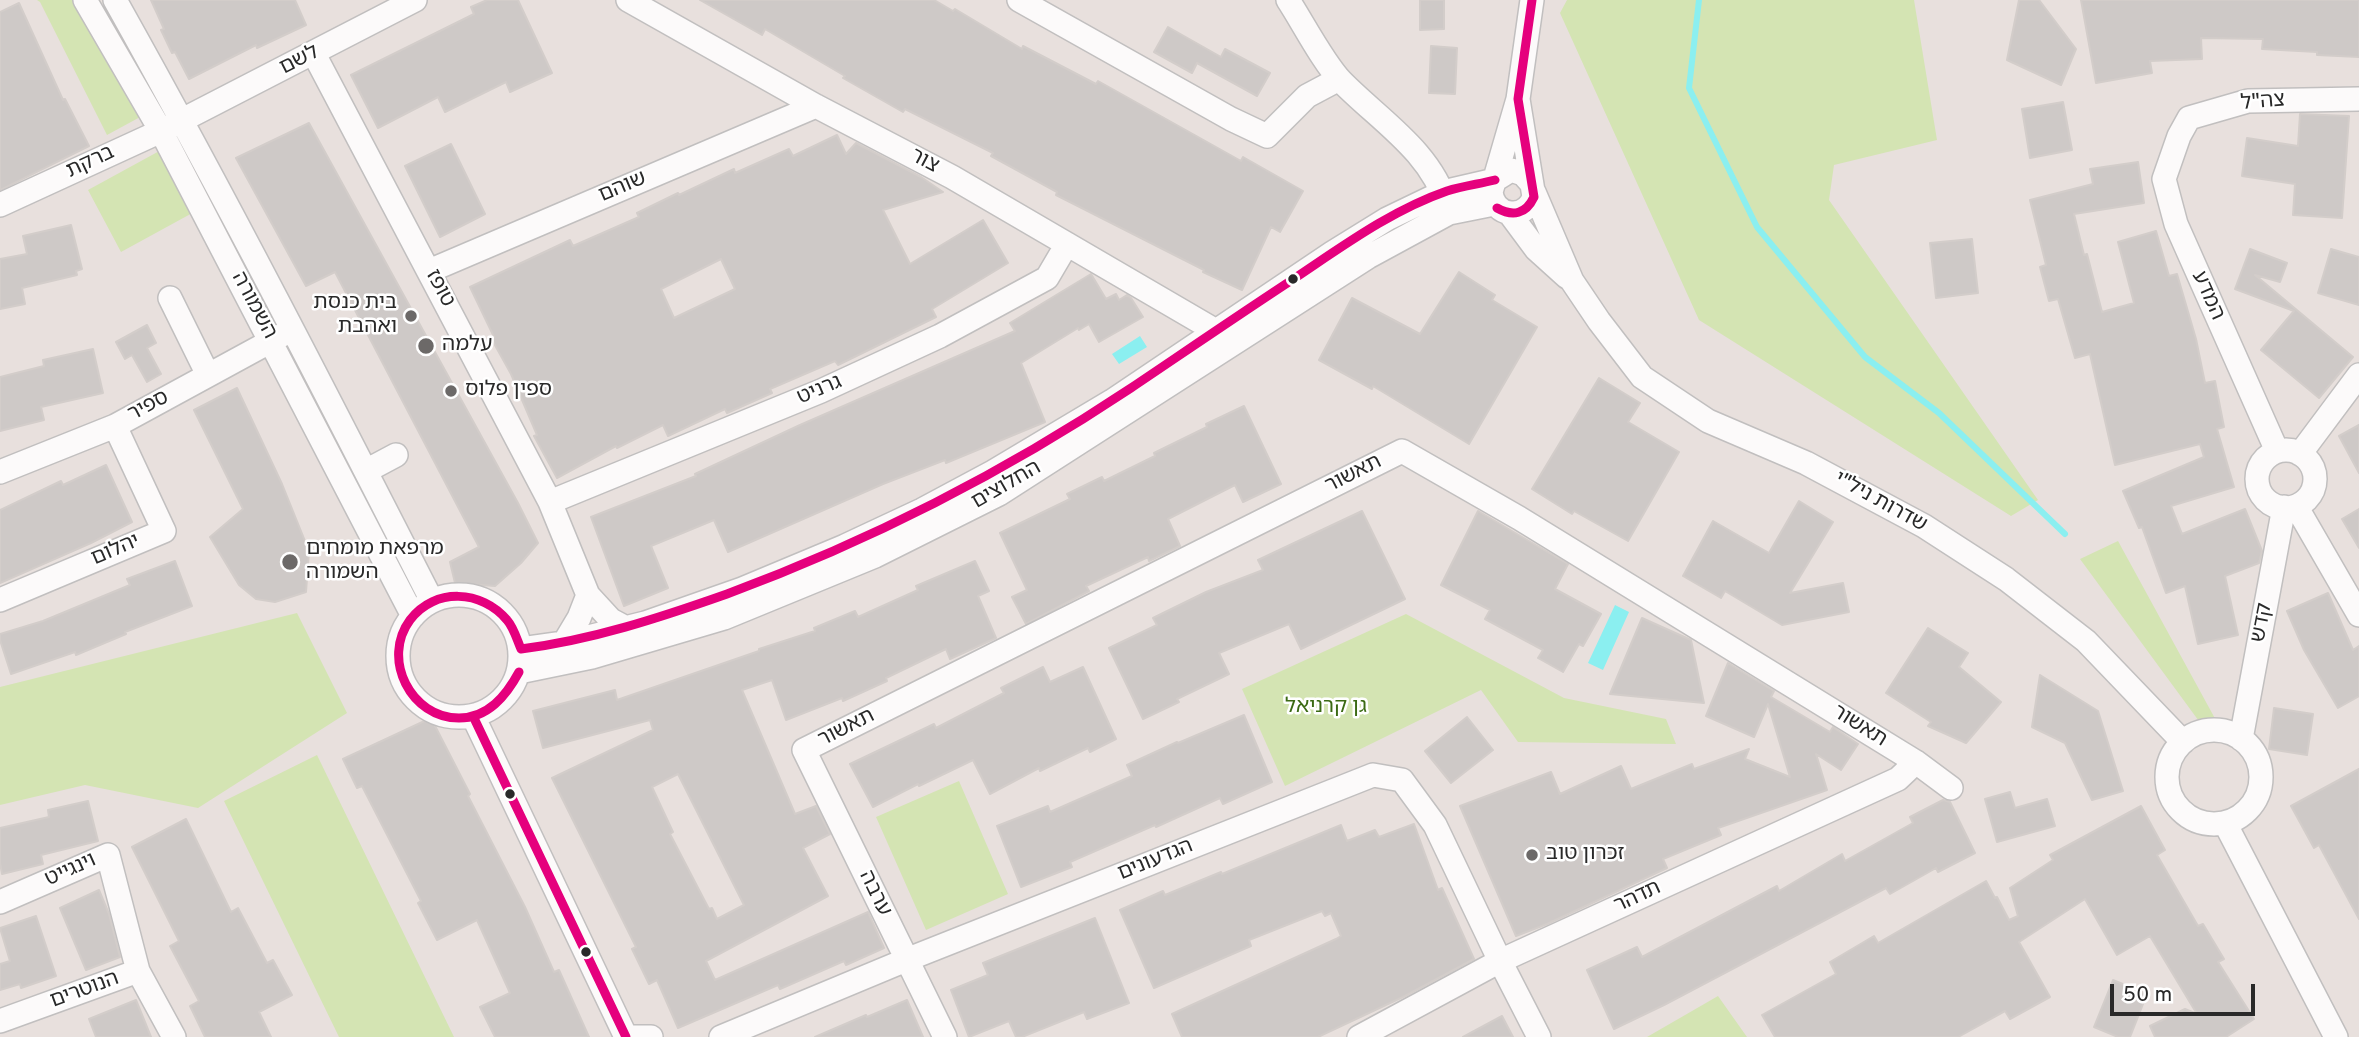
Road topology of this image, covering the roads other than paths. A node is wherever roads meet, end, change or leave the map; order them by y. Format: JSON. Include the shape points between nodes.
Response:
{"nodes":[{"id":1,"x":85,"y":0,"type":"edge"},
{"id":2,"x":115,"y":0,"type":"edge"},
{"id":3,"x":415,"y":0,"type":"edge"},
{"id":4,"x":628,"y":0,"type":"edge"},
{"id":5,"x":1019,"y":0,"type":"edge"},
{"id":6,"x":1288,"y":0,"type":"edge"},
{"id":7,"x":1532,"y":0,"type":"edge"},
{"id":8,"x":1052,"y":8,"type":"edge"},
{"id":9,"x":320,"y":54,"type":"junction"},
{"id":10,"x":1339,"y":79,"type":"junction"},
{"id":11,"x":1518,"y":99,"type":"junction"},
{"id":12,"x":2359,"y":99,"type":"edge"},
{"id":13,"x":816,"y":106,"type":"junction"},
{"id":14,"x":183,"y":120,"type":"junction"},
{"id":15,"x":161,"y":131,"type":"junction"},
{"id":16,"x":2179,"y":136,"type":"joint"},
{"id":17,"x":1495,"y":180,"type":"junction"},
{"id":18,"x":1533,"y":188,"type":"junction"},
{"id":19,"x":1446,"y":203,"type":"junction"},
{"id":20,"x":0,"y":205,"type":"edge"},
{"id":21,"x":1502,"y":209,"type":"junction"},
{"id":22,"x":1067,"y":244,"type":"junction"},
{"id":23,"x":429,"y":271,"type":"junction"},
{"id":24,"x":1573,"y":281,"type":"junction"},
{"id":25,"x":170,"y":298,"type":"dead end"},
{"id":26,"x":293,"y":329,"type":"junction"},
{"id":27,"x":1216,"y":331,"type":"junction"},
{"id":28,"x":272,"y":341,"type":"junction"},
{"id":29,"x":2359,"y":375,"type":"edge"},
{"id":30,"x":208,"y":376,"type":"junction"},
{"id":31,"x":115,"y":426,"type":"junction"},
{"id":32,"x":2277,"y":451,"type":"junction"},
{"id":33,"x":2300,"y":454,"type":"junction"},
{"id":34,"x":396,"y":455,"type":"dead end"},
{"id":35,"x":366,"y":471,"type":"junction"},
{"id":36,"x":0,"y":472,"type":"edge"},
{"id":37,"x":550,"y":502,"type":"junction"},
{"id":38,"x":2290,"y":507,"type":"junction"},
{"id":39,"x":588,"y":595,"type":"junction"},
{"id":40,"x":0,"y":600,"type":"edge"},
{"id":41,"x":432,"y":601,"type":"junction"},
{"id":42,"x":2359,"y":615,"type":"edge"},
{"id":43,"x":413,"y":616,"type":"junction"},
{"id":44,"x":626,"y":628,"type":"junction"},
{"id":45,"x":564,"y":643,"type":"junction"},
{"id":46,"x":520,"y":649,"type":"junction"},
{"id":47,"x":519,"y":672,"type":"junction"},
{"id":48,"x":473,"y":716,"type":"junction"},
{"id":49,"x":2241,"y":738,"type":"junction"},
{"id":50,"x":2183,"y":742,"type":"junction"},
{"id":51,"x":804,"y":750,"type":"joint"},
{"id":52,"x":1916,"y":762,"type":"junction"},
{"id":53,"x":1951,"y":788,"type":"dead end"},
{"id":54,"x":2225,"y":823,"type":"junction"},
{"id":55,"x":0,"y":902,"type":"edge"},
{"id":56,"x":906,"y":960,"type":"junction"},
{"id":57,"x":1500,"y":961,"type":"junction"},
{"id":58,"x":138,"y":971,"type":"junction"},
{"id":59,"x":0,"y":1021,"type":"edge"},
{"id":60,"x":174,"y":1037,"type":"edge"},
{"id":61,"x":626,"y":1037,"type":"edge"},
{"id":62,"x":632,"y":1037,"type":"edge"},
{"id":63,"x":651,"y":1037,"type":"edge"},
{"id":64,"x":721,"y":1037,"type":"edge"},
{"id":65,"x":946,"y":1037,"type":"edge"},
{"id":66,"x":1359,"y":1037,"type":"edge"},
{"id":67,"x":1539,"y":1037,"type":"edge"},
{"id":68,"x":2336,"y":1037,"type":"edge"}],
"edges":[{"from":1,"to":15,"type":"street","name":"השמורה"},
{"from":2,"to":14,"type":"street","name":"השמורה"},
{"from":3,"to":9,"type":"street","name":"לשם"},
{"from":4,"to":13,"type":"street","name":"צור"},
{"from":5,"to":8,"type":"street"},
{"from":6,"to":10,"type":"street"},
{"from":7,"to":11,"type":"street","name":"שדרות ניל\"י"},
{"from":8,"to":10,"type":"street","via":[[1231,119],[1267,136],[1307,96]]},
{"from":9,"to":14,"type":"street","name":"לשם"},
{"from":9,"to":23,"type":"street","name":"טופז"},
{"from":10,"to":19,"type":"street","via":[[1414,148]]},
{"from":11,"to":17,"type":"street","name":"שדרות ניל\"י"},
{"from":11,"to":18,"type":"street","name":"שדרות ניל\"י"},
{"from":12,"to":16,"type":"street","name":"צה\"ל","via":[[2248,101],[2189,118]]},
{"from":13,"to":22,"type":"street","name":"צור"},
{"from":13,"to":23,"type":"street","name":"שוהם"},
{"from":14,"to":15,"type":"street","name":"ברקת"},
{"from":14,"to":26,"type":"street","name":"השמורה"},
{"from":15,"to":20,"type":"street","name":"ברקת"},
{"from":15,"to":28,"type":"street","name":"השמורה"},
{"from":16,"to":32,"type":"street","name":"המדע","via":[[2164,179],[2176,224]]},
{"from":17,"to":18,"type":"street","via":[[1511,170],[1523,174]]},
{"from":17,"to":19,"type":"street","name":"החלוצים"},
{"from":17,"to":21,"type":"street","via":[[1491,192]]},
{"from":18,"to":21,"type":"street","via":[[1531,203],[1522,212]]},
{"from":18,"to":24,"type":"street","name":"שדרות ניל\"י"},
{"from":19,"to":21,"type":"street","name":"החלוצים"},
{"from":19,"to":27,"type":"street","name":"החלוצים","via":[[1387,219]]},
{"from":19,"to":47,"type":"street","name":"החלוצים","via":[[999,494],[875,556],[724,618],[592,657]]},
{"from":21,"to":24,"type":"street","name":"שדרות ניל\"י","via":[[1536,249]]},
{"from":22,"to":27,"type":"street","name":"צור"},
{"from":22,"to":37,"type":"street","name":"גרניט","via":[[1047,278],[940,336],[821,391]]},
{"from":23,"to":37,"type":"street","name":"טופז"},
{"from":24,"to":50,"type":"street","name":"שדרות ניל\"י","via":[[1642,377],[1708,421],[1806,463],[1924,526],[2006,579],[2086,641]]},
{"from":25,"to":30,"type":"street"},
{"from":26,"to":28,"type":"street","name":"ספיר"},
{"from":26,"to":35,"type":"street","name":"השמורה"},
{"from":27,"to":44,"type":"street","name":"החלוצים","via":[[1112,401],[922,510],[741,589]]},
{"from":28,"to":30,"type":"street","name":"ספיר"},
{"from":28,"to":43,"type":"street","name":"השמורה"},
{"from":29,"to":33,"type":"street"},
{"from":30,"to":31,"type":"street","name":"ספיר"},
{"from":31,"to":36,"type":"street","name":"ספיר"},
{"from":31,"to":40,"type":"street","name":"יהלום","via":[[164,531]]},
{"from":32,"to":33,"type":"street"},
{"from":32,"to":38,"type":"street","via":[[2258,472],[2260,492],[2275,505]]},
{"from":33,"to":38,"type":"street","via":[[2308,459],[2315,477],[2310,494]]},
{"from":34,"to":35,"type":"street"},
{"from":35,"to":41,"type":"street","name":"השמורה"},
{"from":37,"to":39,"type":"street","name":"טופז"},
{"from":38,"to":42,"type":"street"},
{"from":38,"to":49,"type":"street","name":"קדש"},
{"from":39,"to":44,"type":"street","name":"טופז","via":[[611,621]]},
{"from":39,"to":45,"type":"street"},
{"from":41,"to":43,"type":"street"},
{"from":41,"to":46,"type":"street","via":[[458,595],[488,602],[511,623]]},
{"from":43,"to":48,"type":"street","via":[[400,639],[402,679],[411,694],[438,715]]},
{"from":44,"to":45,"type":"street","name":"החלוצים"},
{"from":45,"to":46,"type":"street","name":"החלוצים"},
{"from":46,"to":47,"type":"street"},
{"from":47,"to":48,"type":"street","via":[[511,691],[499,703]]},
{"from":48,"to":61,"type":"street"},
{"from":49,"to":50,"type":"street","via":[[2212,730]]},
{"from":49,"to":54,"type":"street","via":[[2256,756],[2261,779],[2250,807]]},
{"from":50,"to":54,"type":"street","via":[[2168,768],[2172,799],[2194,820]]},
{"from":51,"to":52,"type":"street","name":"תאשור","via":[[1402,451]]},
{"from":51,"to":56,"type":"street","name":"ערבה"},
{"from":52,"to":53,"type":"street","name":"תאשור"},
{"from":52,"to":57,"type":"street","name":"תדהר","via":[[1898,779]]},
{"from":54,"to":68,"type":"street"},
{"from":55,"to":58,"type":"street","name":"וינגייט","via":[[108,855]]},
{"from":56,"to":57,"type":"street","name":"הגדעונים","via":[[1373,775],[1402,780],[1435,825]]},
{"from":56,"to":64,"type":"street","name":"הגדעונים"},
{"from":56,"to":65,"type":"street","name":"ערבה"},
{"from":57,"to":66,"type":"street","name":"תדהר"},
{"from":57,"to":67,"type":"street","name":"הגדעונים"},
{"from":58,"to":59,"type":"street","name":"הנוטרים"},
{"from":58,"to":60,"type":"street","name":"הנוטרים"},
{"from":62,"to":63,"type":"street"}]}
